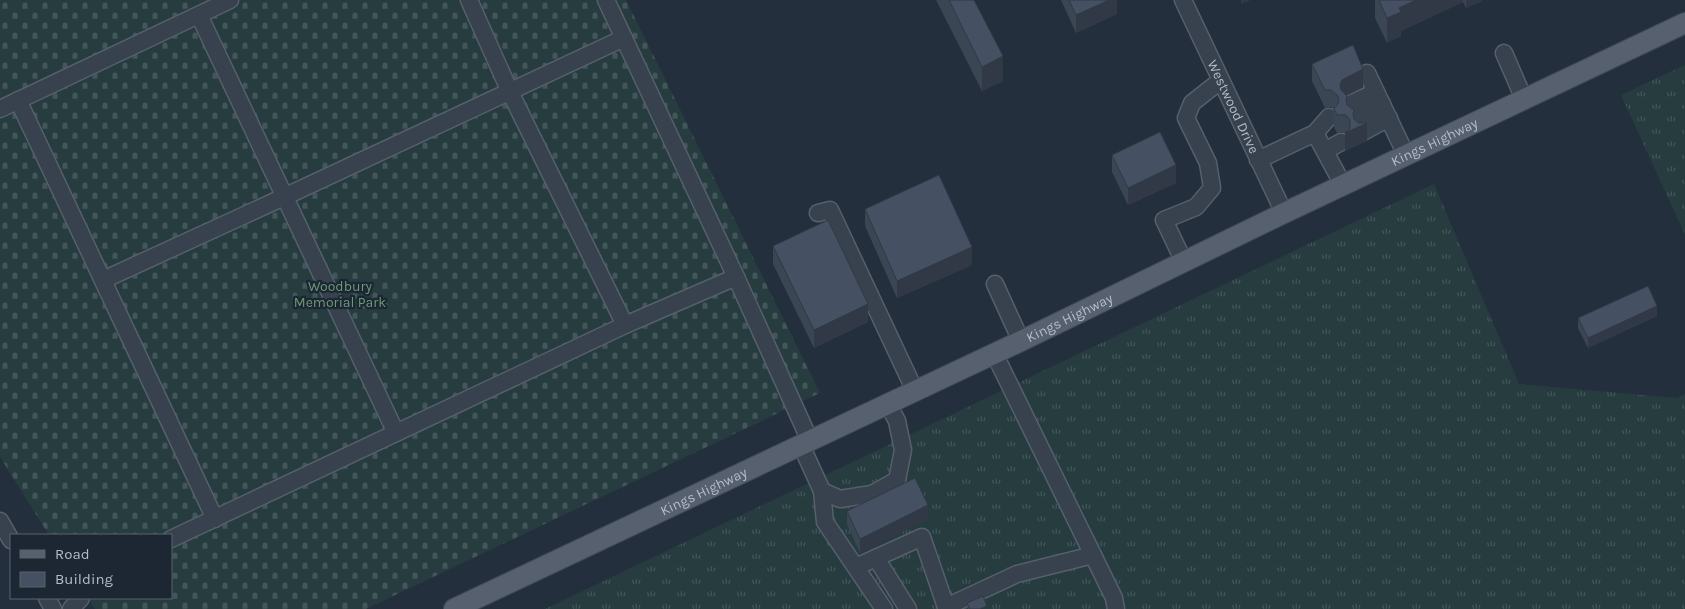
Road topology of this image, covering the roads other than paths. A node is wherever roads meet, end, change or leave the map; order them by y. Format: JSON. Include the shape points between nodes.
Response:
{"nodes":[{"id":1,"x":230,"y":0,"type":"edge"},
{"id":2,"x":469,"y":0,"type":"edge"},
{"id":3,"x":606,"y":0,"type":"edge"},
{"id":4,"x":1183,"y":0,"type":"edge"},
{"id":5,"x":199,"y":15,"type":"junction"},
{"id":6,"x":1685,"y":23,"type":"edge"},
{"id":7,"x":624,"y":38,"type":"junction"},
{"id":8,"x":1504,"y":53,"type":"dead end"},
{"id":9,"x":1367,"y":73,"type":"dead end"},
{"id":10,"x":1220,"y":81,"type":"junction"},
{"id":11,"x":510,"y":92,"type":"junction"},
{"id":12,"x":1524,"y":99,"type":"junction"},
{"id":13,"x":18,"y":100,"type":"junction"},
{"id":14,"x":1382,"y":105,"type":"junction"},
{"id":15,"x":0,"y":109,"type":"edge"},
{"id":16,"x":1320,"y":141,"type":"junction"},
{"id":17,"x":1406,"y":155,"type":"junction"},
{"id":18,"x":1258,"y":160,"type":"junction"},
{"id":19,"x":1343,"y":185,"type":"junction"},
{"id":20,"x":284,"y":197,"type":"junction"},
{"id":21,"x":818,"y":213,"type":"dead end"},
{"id":22,"x":1284,"y":213,"type":"junction"},
{"id":23,"x":1184,"y":262,"type":"junction"},
{"id":24,"x":736,"y":277,"type":"junction"},
{"id":25,"x":102,"y":280,"type":"junction"},
{"id":26,"x":995,"y":284,"type":"dead end"},
{"id":27,"x":625,"y":325,"type":"junction"},
{"id":28,"x":1021,"y":341,"type":"junction"},
{"id":29,"x":994,"y":353,"type":"junction"},
{"id":30,"x":915,"y":391,"type":"junction"},
{"id":31,"x":888,"y":404,"type":"junction"},
{"id":32,"x":396,"y":434,"type":"junction"},
{"id":33,"x":805,"y":443,"type":"junction"},
{"id":34,"x":822,"y":491,"type":"junction"},
{"id":35,"x":215,"y":519,"type":"junction"},
{"id":36,"x":0,"y":521,"type":"edge"},
{"id":37,"x":10,"y":538,"type":"edge"},
{"id":38,"x":172,"y":539,"type":"edge"},
{"id":39,"x":1092,"y":555,"type":"junction"},
{"id":40,"x":876,"y":558,"type":"junction"},
{"id":41,"x":856,"y":567,"type":"junction"},
{"id":42,"x":80,"y":599,"type":"edge"},
{"id":43,"x":945,"y":608,"type":"edge"},
{"id":44,"x":71,"y":609,"type":"edge"},
{"id":45,"x":454,"y":609,"type":"edge"},
{"id":46,"x":884,"y":609,"type":"edge"},
{"id":47,"x":908,"y":609,"type":"edge"},
{"id":48,"x":1116,"y":609,"type":"edge"}],
"edges":[{"from":1,"to":5,"type":"street"},
{"from":2,"to":11,"type":"street"},
{"from":3,"to":7,"type":"street"},
{"from":4,"to":10,"type":"street","name":"Westwood Drive"},
{"from":5,"to":13,"type":"street"},
{"from":5,"to":20,"type":"street"},
{"from":6,"to":12,"type":"main road","name":"Kings Highway"},
{"from":7,"to":11,"type":"street"},
{"from":7,"to":24,"type":"street"},
{"from":8,"to":12,"type":"street"},
{"from":9,"to":14,"type":"street"},
{"from":10,"to":18,"type":"street","name":"Westwood Drive"},
{"from":10,"to":23,"type":"street","via":[[1192,103],[1186,118],[1208,163],[1212,188],[1196,207],[1164,220]]},
{"from":11,"to":20,"type":"street"},
{"from":11,"to":27,"type":"street"},
{"from":12,"to":17,"type":"main road","name":"Kings Highway"},
{"from":13,"to":15,"type":"street"},
{"from":13,"to":25,"type":"street"},
{"from":14,"to":14,"type":"street","via":[[1357,118]]},
{"from":14,"to":17,"type":"street"},
{"from":16,"to":16,"type":"street","via":[[1335,130]]},
{"from":16,"to":18,"type":"street"},
{"from":16,"to":19,"type":"street"},
{"from":17,"to":19,"type":"main road","name":"Kings Highway"},
{"from":18,"to":22,"type":"street","name":"Westwood Drive"},
{"from":19,"to":22,"type":"main road","name":"Kings Highway"},
{"from":20,"to":25,"type":"street"},
{"from":20,"to":32,"type":"street"},
{"from":21,"to":30,"type":"street","via":[[830,210]]},
{"from":22,"to":23,"type":"main road","name":"Kings Highway"},
{"from":23,"to":28,"type":"main road","name":"Kings Highway"},
{"from":24,"to":27,"type":"street"},
{"from":24,"to":33,"type":"street"},
{"from":25,"to":35,"type":"street"},
{"from":26,"to":28,"type":"street"},
{"from":27,"to":32,"type":"street"},
{"from":28,"to":29,"type":"main road","name":"Kings Highway"},
{"from":29,"to":30,"type":"main road","name":"Kings Highway"},
{"from":29,"to":39,"type":"street"},
{"from":30,"to":31,"type":"main road","name":"Kings Highway"},
{"from":31,"to":33,"type":"main road","name":"Kings Highway"},
{"from":31,"to":34,"type":"street","via":[[897,421],[903,450],[897,480],[872,494],[840,499]]},
{"from":32,"to":35,"type":"street"},
{"from":33,"to":34,"type":"street"},
{"from":33,"to":45,"type":"main road","name":"Kings Highway"},
{"from":34,"to":41,"type":"street","via":[[825,522]]},
{"from":35,"to":38,"type":"street"},
{"from":36,"to":37,"type":"street"},
{"from":39,"to":43,"type":"street","via":[[1016,574]]},
{"from":39,"to":48,"type":"street","via":[[1114,598]]},
{"from":40,"to":41,"type":"street"},
{"from":40,"to":43,"type":"street","via":[[922,537]]},
{"from":40,"to":47,"type":"street"},
{"from":41,"to":46,"type":"street"},
{"from":42,"to":44,"type":"street"}]}
